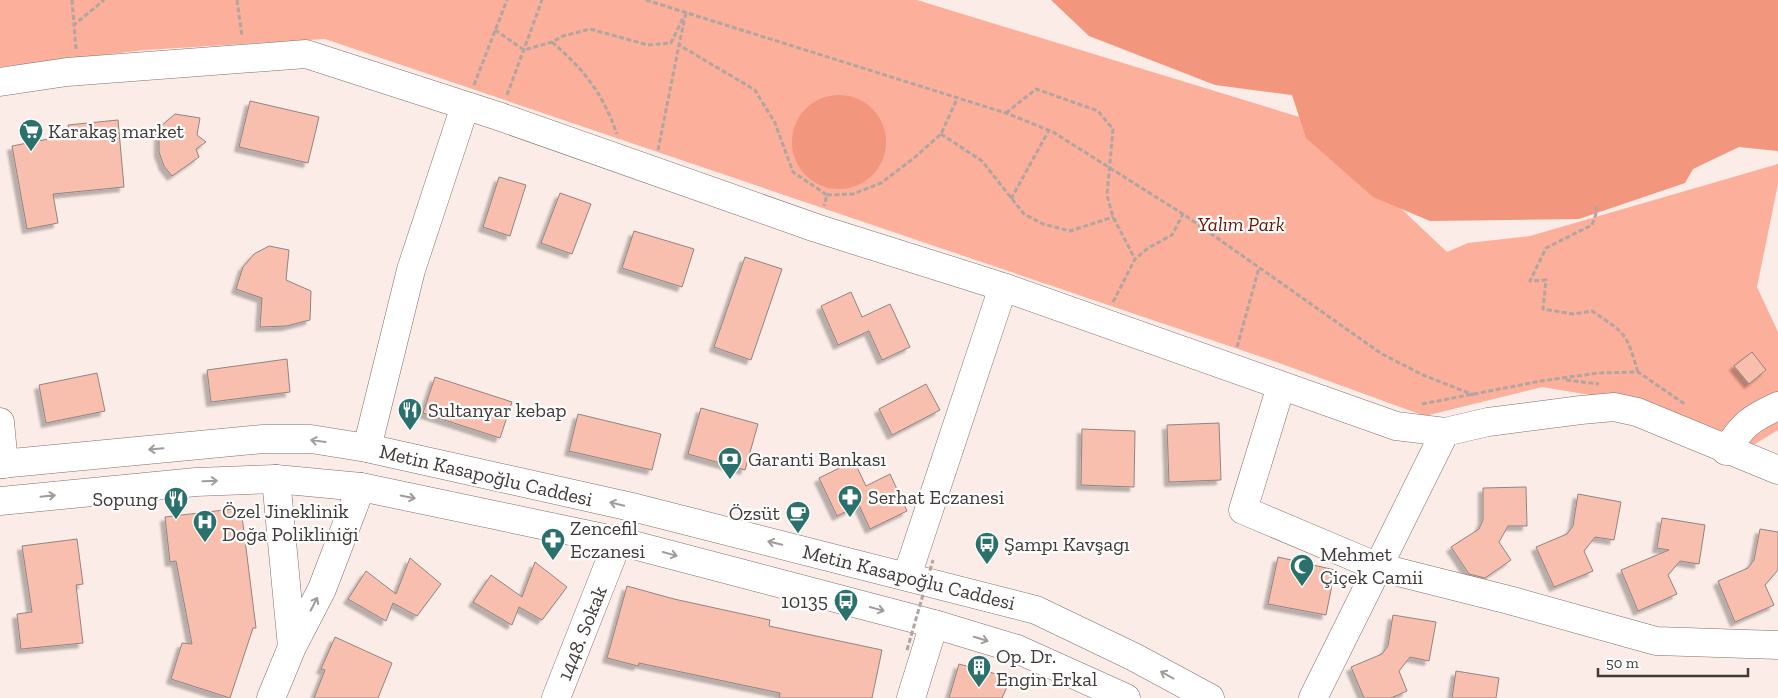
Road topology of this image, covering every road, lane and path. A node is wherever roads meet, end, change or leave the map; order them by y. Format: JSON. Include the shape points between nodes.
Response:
{"nodes":[{"id":1,"x":72,"y":0,"type":"edge"},
{"id":2,"x":104,"y":0,"type":"edge"},
{"id":3,"x":237,"y":0,"type":"edge"},
{"id":4,"x":507,"y":0,"type":"edge"},
{"id":5,"x":542,"y":0,"type":"edge"},
{"id":6,"x":646,"y":0,"type":"edge"},
{"id":7,"x":686,"y":13,"type":"junction"},
{"id":8,"x":74,"y":25,"type":"junction"},
{"id":9,"x":495,"y":30,"type":"junction"},
{"id":10,"x":243,"y":40,"type":"dead end"},
{"id":11,"x":552,"y":42,"type":"junction"},
{"id":12,"x":524,"y":50,"type":"junction"},
{"id":13,"x":67,"y":72,"type":"junction"},
{"id":14,"x":0,"y":82,"type":"edge"},
{"id":15,"x":957,"y":99,"type":"junction"},
{"id":16,"x":465,"y":106,"type":"junction"},
{"id":17,"x":1006,"y":113,"type":"junction"},
{"id":18,"x":498,"y":116,"type":"junction"},
{"id":19,"x":1049,"y":130,"type":"junction"},
{"id":20,"x":940,"y":134,"type":"junction"},
{"id":21,"x":595,"y":149,"type":"junction"},
{"id":22,"x":1110,"y":168,"type":"junction"},
{"id":23,"x":652,"y":170,"type":"junction"},
{"id":24,"x":827,"y":195,"type":"junction"},
{"id":25,"x":1011,"y":199,"type":"junction"},
{"id":26,"x":1595,"y":206,"type":"dead end"},
{"id":27,"x":1183,"y":214,"type":"junction"},
{"id":28,"x":1113,"y":217,"type":"junction"},
{"id":29,"x":816,"y":228,"type":"junction"},
{"id":30,"x":1135,"y":259,"type":"junction"},
{"id":31,"x":1259,"y":268,"type":"junction"},
{"id":32,"x":1003,"y":287,"type":"junction"},
{"id":33,"x":1106,"y":324,"type":"junction"},
{"id":34,"x":1237,"y":350,"type":"dead end"},
{"id":35,"x":1638,"y":372,"type":"dead end"},
{"id":36,"x":1560,"y":380,"type":"dead end"},
{"id":37,"x":1281,"y":386,"type":"junction"},
{"id":38,"x":1778,"y":406,"type":"edge"},
{"id":39,"x":0,"y":422,"type":"edge"},
{"id":40,"x":1445,"y":432,"type":"junction"},
{"id":41,"x":367,"y":448,"type":"junction"},
{"id":42,"x":1726,"y":450,"type":"junction"},
{"id":43,"x":2,"y":464,"type":"edge"},
{"id":44,"x":1778,"y":470,"type":"edge"},
{"id":45,"x":276,"y":479,"type":"junction"},
{"id":46,"x":361,"y":487,"type":"junction"},
{"id":47,"x":0,"y":501,"type":"edge"},
{"id":48,"x":618,"y":541,"type":"junction"},
{"id":49,"x":933,"y":560,"type":"dead end"},
{"id":50,"x":1378,"y":567,"type":"junction"},
{"id":51,"x":907,"y":576,"type":"junction"},
{"id":52,"x":934,"y":624,"type":"junction"},
{"id":53,"x":1778,"y":645,"type":"edge"},
{"id":54,"x":292,"y":647,"type":"junction"},
{"id":55,"x":907,"y":650,"type":"dead end"},
{"id":56,"x":271,"y":698,"type":"edge"},
{"id":57,"x":556,"y":698,"type":"edge"},
{"id":58,"x":911,"y":698,"type":"edge"},
{"id":59,"x":1126,"y":698,"type":"edge"},
{"id":60,"x":1210,"y":698,"type":"edge"},
{"id":61,"x":1313,"y":698,"type":"edge"}],
"edges":[{"from":1,"to":8,"type":"path"},
{"from":2,"to":8,"type":"path"},
{"from":3,"to":10,"type":"path"},
{"from":4,"to":9,"type":"path"},
{"from":5,"to":12,"type":"path"},
{"from":6,"to":7,"type":"path"},
{"from":7,"to":11,"type":"path","via":[[671,43],[648,44],[590,29]]},
{"from":7,"to":15,"type":"path"},
{"from":7,"to":23,"type":"path"},
{"from":7,"to":24,"type":"path","via":[[680,45],[755,90],[774,123],[793,172]]},
{"from":8,"to":13,"type":"path","via":[[76,56]]},
{"from":9,"to":12,"type":"path"},
{"from":9,"to":16,"type":"path"},
{"from":11,"to":12,"type":"path"},
{"from":11,"to":21,"type":"path","via":[[587,74],[608,107],[620,140]]},
{"from":12,"to":18,"type":"path"},
{"from":13,"to":14,"type":"street"},
{"from":13,"to":16,"type":"street","via":[[306,54]]},
{"from":15,"to":17,"type":"path"},
{"from":15,"to":20,"type":"path"},
{"from":16,"to":18,"type":"street"},
{"from":16,"to":41,"type":"street","via":[[411,270]]},
{"from":17,"to":19,"type":"path"},
{"from":17,"to":22,"type":"path","via":[[1036,89],[1098,110],[1113,130]]},
{"from":18,"to":21,"type":"street"},
{"from":19,"to":22,"type":"path"},
{"from":19,"to":25,"type":"path"},
{"from":20,"to":24,"type":"path","via":[[881,183],[852,194]]},
{"from":20,"to":25,"type":"path","via":[[982,161]]},
{"from":21,"to":23,"type":"street"},
{"from":22,"to":27,"type":"path"},
{"from":22,"to":28,"type":"path","via":[[1107,195]]},
{"from":23,"to":29,"type":"street"},
{"from":24,"to":29,"type":"path"},
{"from":25,"to":28,"type":"path","via":[[1024,214],[1070,231]]},
{"from":26,"to":35,"type":"path","via":[[1597,211],[1592,225],[1546,248],[1530,281],[1546,280],[1543,309],[1573,314],[1592,311],[1624,333]]},
{"from":27,"to":30,"type":"path","via":[[1172,235]]},
{"from":27,"to":31,"type":"path"},
{"from":28,"to":30,"type":"path"},
{"from":29,"to":32,"type":"street"},
{"from":30,"to":33,"type":"path","via":[[1118,289]]},
{"from":31,"to":34,"type":"path"},
{"from":31,"to":36,"type":"path","via":[[1382,354],[1474,395]]},
{"from":32,"to":33,"type":"street"},
{"from":32,"to":51,"type":"street"},
{"from":33,"to":37,"type":"street"},
{"from":37,"to":40,"type":"street","via":[[1396,426]]},
{"from":37,"to":50,"type":"street","via":[[1243,510]]},
{"from":38,"to":42,"type":"street","via":[[1751,419]]},
{"from":39,"to":43,"type":"street"},
{"from":40,"to":42,"type":"street","via":[[1488,422],[1614,407],[1637,412]]},
{"from":40,"to":50,"type":"street"},
{"from":41,"to":43,"type":"street","name":"Metin Kasapoğlu Caddesi","one_way":true,"via":[[311,439],[263,439]]},
{"from":51,"to":41,"type":"street","name":"Metin Kasapoğlu Caddesi","one_way":true,"via":[[636,508]]},
{"from":42,"to":44,"type":"street"},
{"from":45,"to":46,"type":"street","name":"Metin Kasapoğlu Caddesi"},
{"from":47,"to":45,"type":"street","name":"Metin Kasapoğlu Caddesi","one_way":true,"via":[[196,482]]},
{"from":45,"to":54,"type":"street"},
{"from":46,"to":48,"type":"street","name":"Metin Kasapoğlu Caddesi","one_way":true},
{"from":54,"to":46,"type":"street","one_way":true,"via":[[322,589]]},
{"from":48,"to":52,"type":"street","name":"Metin Kasapoğlu Caddesi","one_way":true},
{"from":48,"to":57,"type":"street","name":"1448. Sokak"},
{"from":49,"to":55,"type":"path","bridge":true},
{"from":50,"to":53,"type":"street","via":[[1656,641]]},
{"from":50,"to":61,"type":"street"},
{"from":60,"to":51,"type":"street","name":"Metin Kasapoğlu Caddesi","one_way":true,"via":[[1036,610]]},
{"from":52,"to":58,"type":"street"},
{"from":52,"to":59,"type":"street","name":"Metin Kasapoğlu Caddesi","one_way":true,"via":[[1016,649]]},
{"from":54,"to":56,"type":"street"}]}
